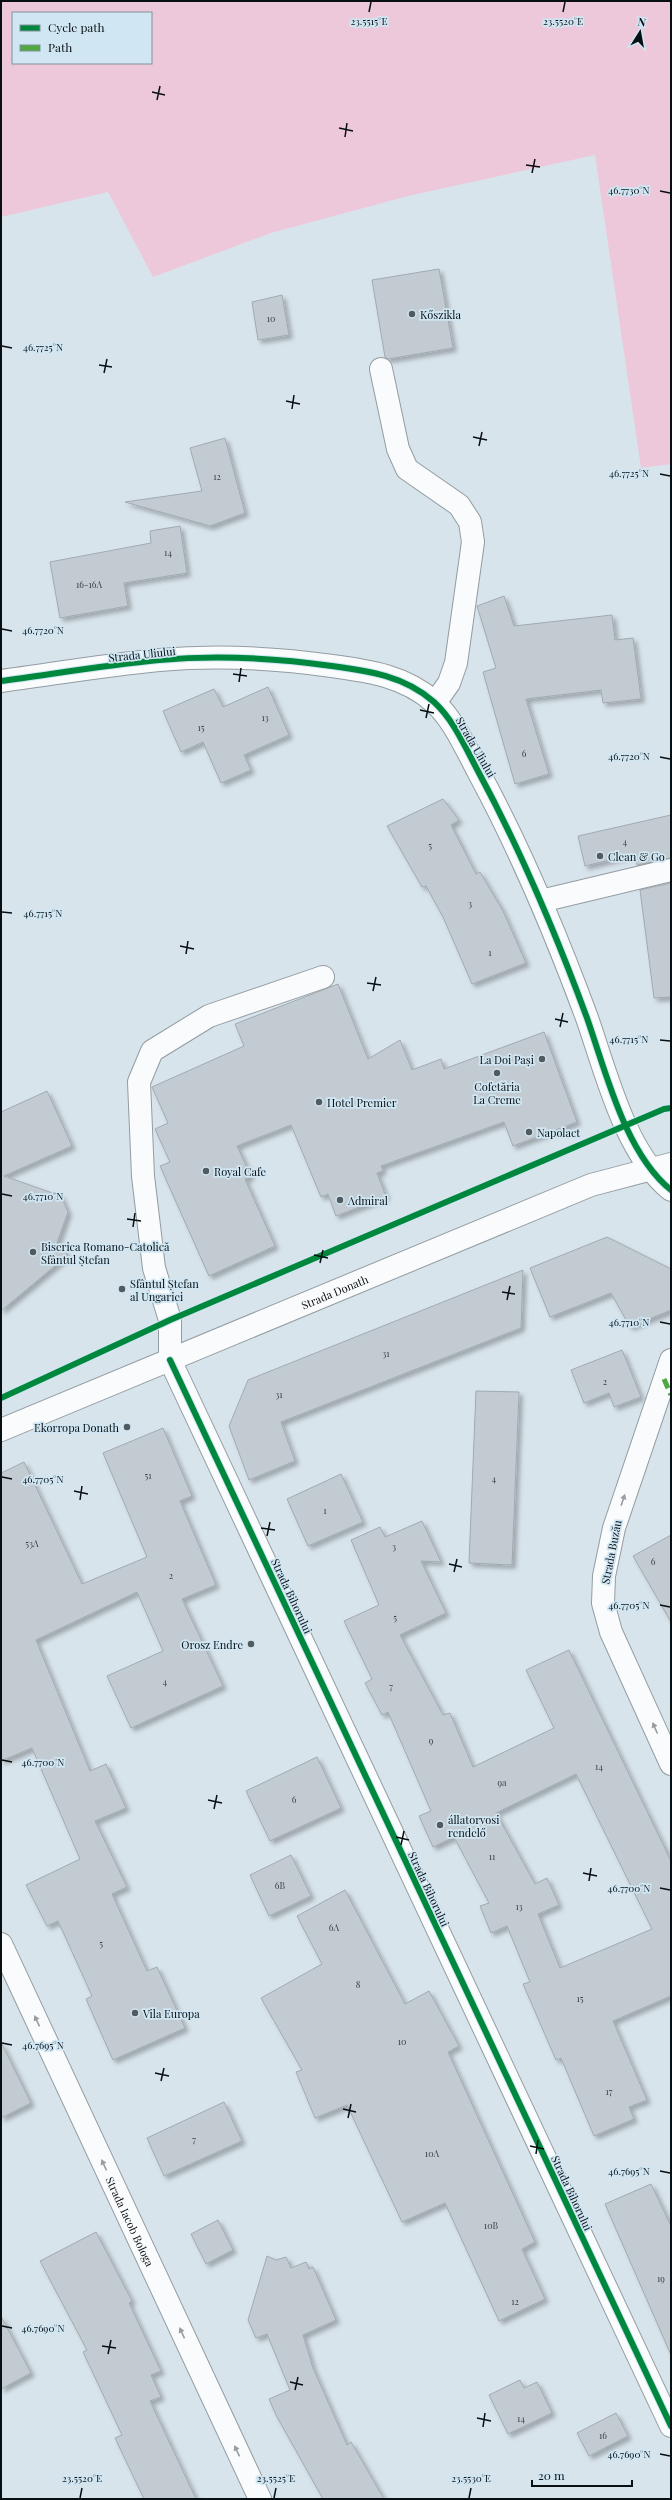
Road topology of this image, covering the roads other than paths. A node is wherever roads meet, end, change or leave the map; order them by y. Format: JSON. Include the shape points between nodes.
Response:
{"nodes":[{"id":1,"x":381,"y":369,"type":"dead end"},
{"id":2,"x":1,"y":681,"type":"edge"},
{"id":3,"x":435,"y":703,"type":"junction"},
{"id":4,"x":671,"y":870,"type":"edge"},
{"id":5,"x":541,"y":901,"type":"junction"},
{"id":6,"x":323,"y":977,"type":"dead end"},
{"id":7,"x":671,"y":1164,"type":"edge"},
{"id":8,"x":650,"y":1168,"type":"junction"},
{"id":9,"x":671,"y":1190,"type":"edge"},
{"id":10,"x":170,"y":1360,"type":"junction"},
{"id":11,"x":669,"y":1378,"type":"edge"},
{"id":12,"x":1,"y":1430,"type":"edge"},
{"id":13,"x":671,"y":1764,"type":"edge"},
{"id":14,"x":1,"y":1944,"type":"edge"},
{"id":15,"x":671,"y":2426,"type":"edge"},
{"id":16,"x":260,"y":2499,"type":"edge"}],
"edges":[{"from":1,"to":3,"type":"street","via":[[398,449],[407,469],[459,505],[470,522],[474,542],[456,663],[449,683]]},
{"from":2,"to":3,"type":"street","name":"Strada Uliului","via":[[160,660],[249,659],[318,664],[390,676],[413,687]]},
{"from":3,"to":5,"type":"street","name":"Strada Uliului","via":[[454,727],[496,804]]},
{"from":4,"to":5,"type":"street"},
{"from":5,"to":8,"type":"street","name":"Strada Uliului","via":[[626,1127]]},
{"from":6,"to":10,"type":"street","via":[[209,1016],[152,1051],[139,1082],[143,1176],[154,1268],[170,1320]]},
{"from":7,"to":8,"type":"street","name":"Strada Donath"},
{"from":8,"to":9,"type":"street"},
{"from":8,"to":10,"type":"street","name":"Strada Donath","via":[[591,1185]]},
{"from":10,"to":12,"type":"street","name":"Strada Donath"},
{"from":10,"to":15,"type":"street","name":"Strada Bihorului"},
{"from":13,"to":11,"type":"street","name":"Strada Buzău","one_way":true,"via":[[611,1632],[603,1603],[604,1576],[614,1528]]},
{"from":16,"to":14,"type":"street","name":"Strada Iacob Bologa","one_way":true}]}
